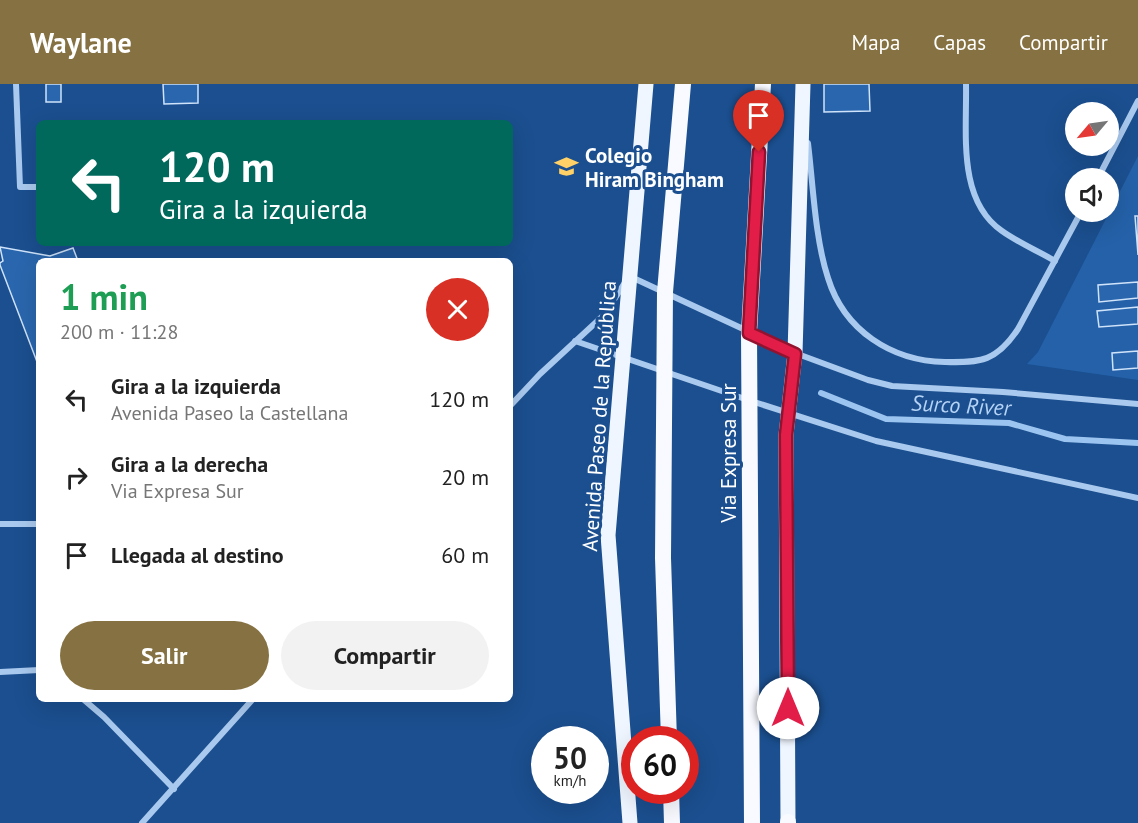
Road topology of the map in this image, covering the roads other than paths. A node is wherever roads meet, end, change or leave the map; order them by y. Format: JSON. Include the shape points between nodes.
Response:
{"nodes":[{"id":1,"x":16,"y":84,"type":"edge"},
{"id":2,"x":646,"y":84,"type":"edge"},
{"id":3,"x":683,"y":84,"type":"edge"},
{"id":4,"x":763,"y":84,"type":"edge"},
{"id":5,"x":803,"y":84,"type":"edge"},
{"id":6,"x":966,"y":84,"type":"edge"},
{"id":7,"x":1138,"y":101,"type":"edge"},
{"id":8,"x":803,"y":110,"type":"junction"},
{"id":9,"x":1103,"y":168,"type":"edge"},
{"id":10,"x":36,"y":187,"type":"edge"},
{"id":11,"x":1076,"y":222,"type":"edge"},
{"id":12,"x":1055,"y":261,"type":"junction"},
{"id":13,"x":629,"y":276,"type":"junction"},
{"id":14,"x":665,"y":292,"type":"junction"},
{"id":15,"x":749,"y":333,"type":"junction"},
{"id":16,"x":575,"y":341,"type":"junction"},
{"id":17,"x":795,"y":354,"type":"junction"},
{"id":18,"x":622,"y":357,"type":"junction"},
{"id":19,"x":664,"y":372,"type":"junction"},
{"id":20,"x":751,"y":401,"type":"junction"},
{"id":21,"x":513,"y":403,"type":"edge"},
{"id":22,"x":1138,"y":404,"type":"edge"},
{"id":23,"x":788,"y":413,"type":"junction"},
{"id":24,"x":1138,"y":498,"type":"edge"},
{"id":25,"x":0,"y":524,"type":"edge"},
{"id":26,"x":36,"y":524,"type":"edge"},
{"id":27,"x":36,"y":670,"type":"edge"},
{"id":28,"x":0,"y":672,"type":"edge"},
{"id":29,"x":86,"y":702,"type":"edge"},
{"id":30,"x":250,"y":702,"type":"edge"},
{"id":31,"x":669,"y":726,"type":"edge"},
{"id":32,"x":174,"y":789,"type":"junction"},
{"id":33,"x":671,"y":804,"type":"edge"},
{"id":34,"x":142,"y":823,"type":"edge"},
{"id":35,"x":630,"y":823,"type":"edge"},
{"id":36,"x":672,"y":823,"type":"edge"},
{"id":37,"x":752,"y":823,"type":"edge"},
{"id":38,"x":788,"y":823,"type":"edge"}],
"edges":[{"from":1,"to":10,"type":"street","via":[[20,187]]},
{"from":2,"to":13,"type":"main road","name":"Avenida Paseo de la República"},
{"from":3,"to":14,"type":"highway"},
{"from":4,"to":15,"type":"highway","name":"Via Expresa Sur"},
{"from":5,"to":8,"type":"main road"},
{"from":6,"to":12,"type":"street","via":[[967,160],[977,203],[1001,231]]},
{"from":7,"to":9,"type":"street"},
{"from":8,"to":12,"type":"street","via":[[824,263],[836,297],[867,337],[894,353],[940,362],[979,362],[993,357],[1018,330]]},
{"from":8,"to":17,"type":"main road"},
{"from":11,"to":12,"type":"street"},
{"from":13,"to":14,"type":"street"},
{"from":13,"to":16,"type":"street","via":[[605,314]]},
{"from":13,"to":18,"type":"main road","name":"Avenida Paseo de la República"},
{"from":14,"to":15,"type":"street"},
{"from":14,"to":19,"type":"highway"},
{"from":15,"to":17,"type":"street"},
{"from":15,"to":20,"type":"highway","name":"Via Expresa Sur"},
{"from":16,"to":18,"type":"street"},
{"from":16,"to":21,"type":"street"},
{"from":17,"to":22,"type":"street","via":[[892,386]]},
{"from":17,"to":23,"type":"main road"},
{"from":18,"to":19,"type":"street"},
{"from":18,"to":35,"type":"main road","name":"Avenida Paseo de la República","via":[[608,534]]},
{"from":19,"to":20,"type":"street"},
{"from":19,"to":31,"type":"highway","via":[[663,558]]},
{"from":20,"to":23,"type":"street"},
{"from":20,"to":37,"type":"highway","name":"Via Expresa Sur"},
{"from":23,"to":24,"type":"street","via":[[876,441]]},
{"from":23,"to":38,"type":"main road"},
{"from":25,"to":26,"type":"street"},
{"from":27,"to":28,"type":"street"},
{"from":29,"to":32,"type":"street"},
{"from":30,"to":32,"type":"street"},
{"from":32,"to":34,"type":"street"},
{"from":33,"to":36,"type":"highway"}]}
